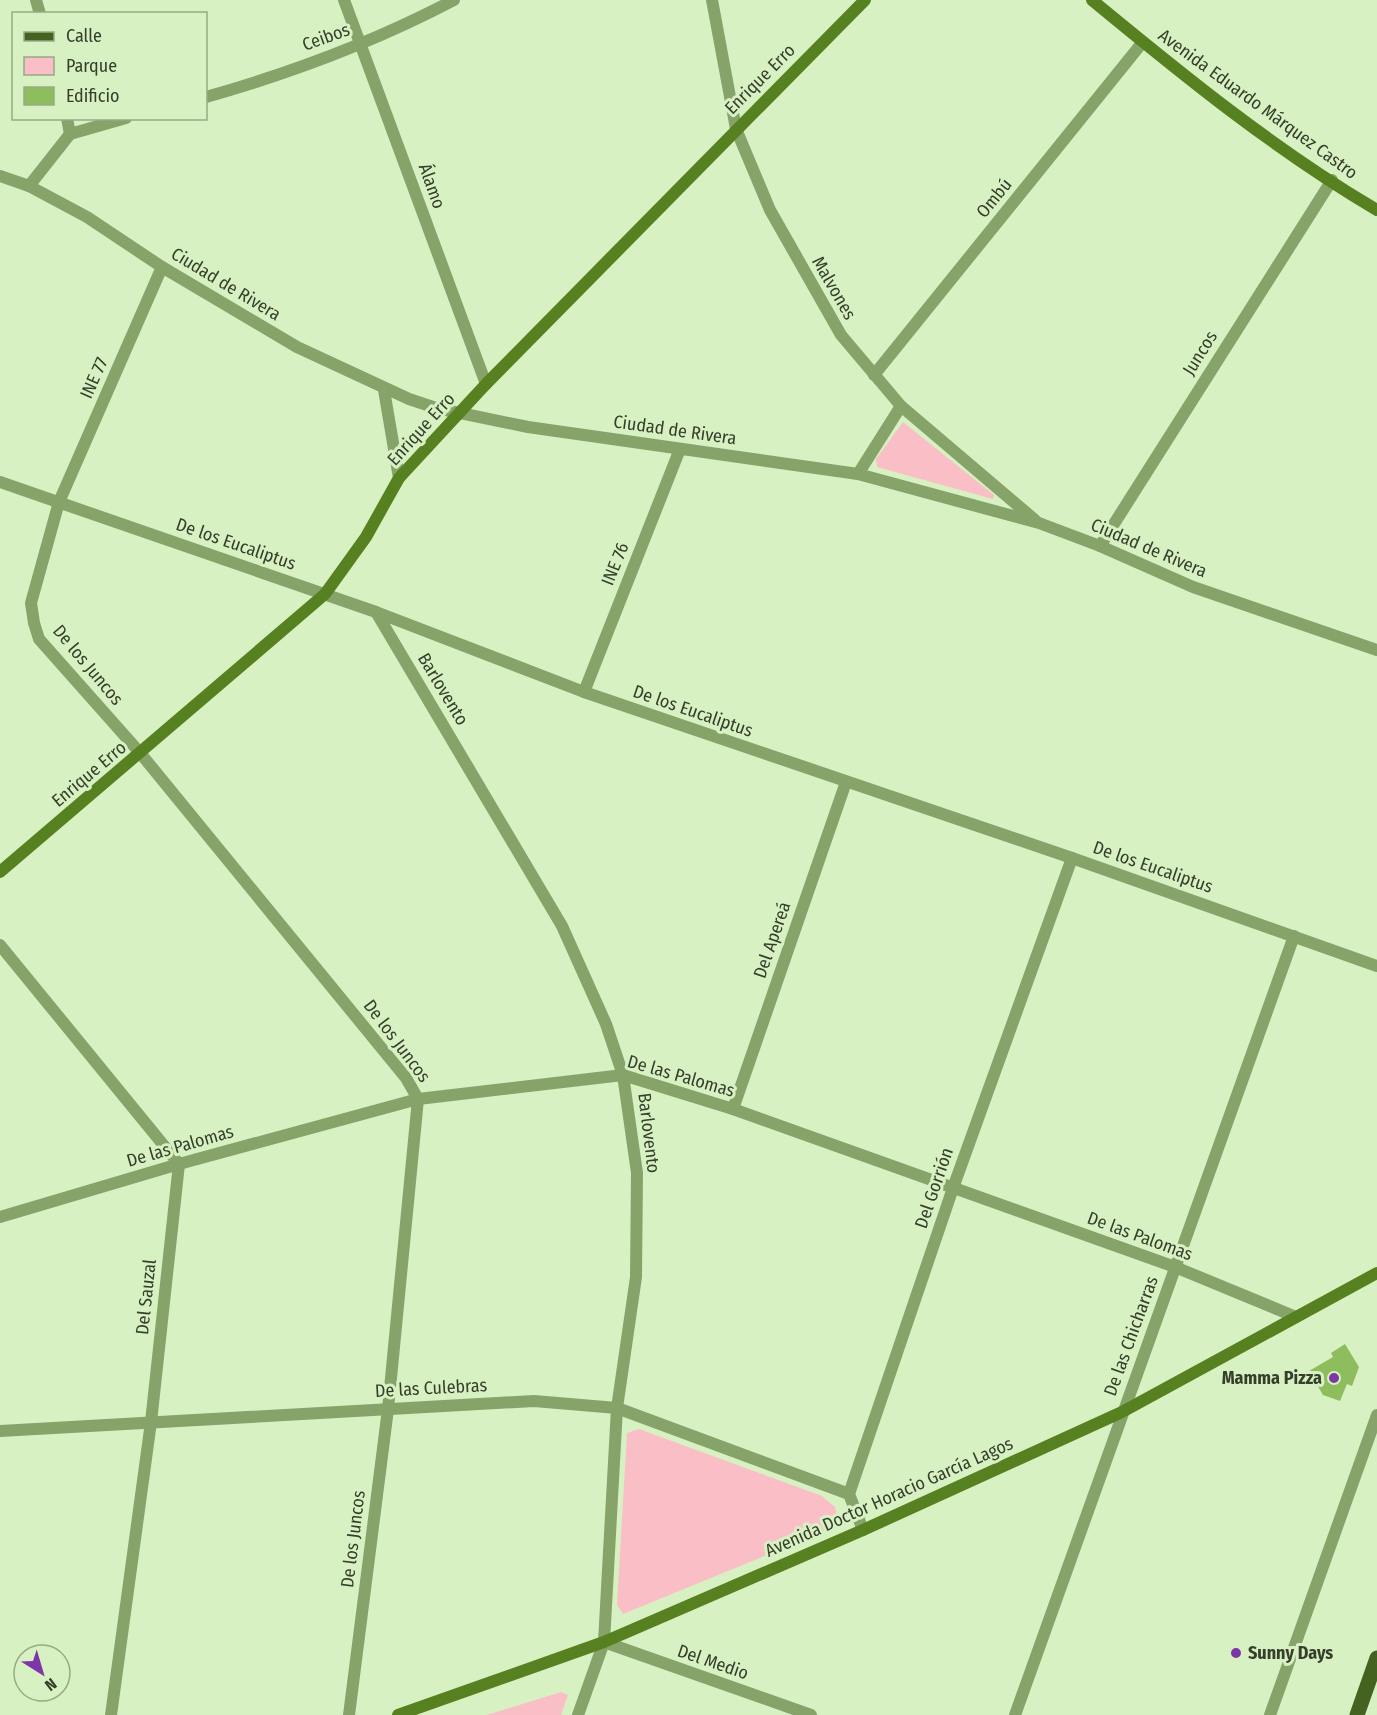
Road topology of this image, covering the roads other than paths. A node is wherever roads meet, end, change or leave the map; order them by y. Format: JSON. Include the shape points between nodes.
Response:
{"nodes":[{"id":1,"x":344,"y":0,"type":"edge"},
{"id":2,"x":454,"y":0,"type":"edge"},
{"id":3,"x":712,"y":0,"type":"edge"},
{"id":4,"x":865,"y":0,"type":"edge"},
{"id":5,"x":1092,"y":0,"type":"edge"},
{"id":6,"x":360,"y":43,"type":"junction"},
{"id":7,"x":1142,"y":43,"type":"junction"},
{"id":8,"x":207,"y":97,"type":"edge"},
{"id":9,"x":66,"y":120,"type":"edge"},
{"id":10,"x":119,"y":120,"type":"edge"},
{"id":11,"x":736,"y":129,"type":"junction"},
{"id":12,"x":70,"y":134,"type":"junction"},
{"id":13,"x":0,"y":176,"type":"edge"},
{"id":14,"x":1332,"y":180,"type":"junction"},
{"id":15,"x":28,"y":186,"type":"junction"},
{"id":16,"x":1377,"y":210,"type":"edge"},
{"id":17,"x":162,"y":267,"type":"junction"},
{"id":18,"x":874,"y":375,"type":"junction"},
{"id":19,"x":486,"y":384,"type":"junction"},
{"id":20,"x":384,"y":390,"type":"junction"},
{"id":21,"x":901,"y":406,"type":"junction"},
{"id":22,"x":459,"y":413,"type":"junction"},
{"id":23,"x":680,"y":449,"type":"junction"},
{"id":24,"x":858,"y":474,"type":"junction"},
{"id":25,"x":399,"y":478,"type":"junction"},
{"id":26,"x":0,"y":482,"type":"edge"},
{"id":27,"x":59,"y":502,"type":"junction"},
{"id":28,"x":1039,"y":523,"type":"junction"},
{"id":29,"x":1100,"y":546,"type":"junction"},
{"id":30,"x":326,"y":594,"type":"junction"},
{"id":31,"x":376,"y":612,"type":"junction"},
{"id":32,"x":1377,"y":650,"type":"edge"},
{"id":33,"x":584,"y":693,"type":"junction"},
{"id":34,"x":141,"y":754,"type":"junction"},
{"id":35,"x":846,"y":782,"type":"junction"},
{"id":36,"x":1072,"y":858,"type":"junction"},
{"id":37,"x":0,"y":872,"type":"edge"},
{"id":38,"x":1294,"y":936,"type":"junction"},
{"id":39,"x":0,"y":945,"type":"edge"},
{"id":40,"x":1377,"y":966,"type":"edge"},
{"id":41,"x":623,"y":1075,"type":"junction"},
{"id":42,"x":418,"y":1099,"type":"junction"},
{"id":43,"x":733,"y":1109,"type":"junction"},
{"id":44,"x":179,"y":1164,"type":"junction"},
{"id":45,"x":953,"y":1188,"type":"junction"},
{"id":46,"x":0,"y":1217,"type":"edge"},
{"id":47,"x":1175,"y":1267,"type":"junction"},
{"id":48,"x":1377,"y":1273,"type":"edge"},
{"id":49,"x":1296,"y":1317,"type":"junction"},
{"id":50,"x":616,"y":1408,"type":"junction"},
{"id":51,"x":388,"y":1409,"type":"junction"},
{"id":52,"x":1122,"y":1412,"type":"junction"},
{"id":53,"x":1377,"y":1415,"type":"edge"},
{"id":54,"x":151,"y":1422,"type":"junction"},
{"id":55,"x":0,"y":1431,"type":"edge"},
{"id":56,"x":849,"y":1494,"type":"junction"},
{"id":57,"x":863,"y":1530,"type":"junction"},
{"id":58,"x":604,"y":1642,"type":"junction"},
{"id":59,"x":1377,"y":1658,"type":"edge"},
{"id":60,"x":111,"y":1715,"type":"edge"},
{"id":61,"x":349,"y":1715,"type":"edge"},
{"id":62,"x":398,"y":1715,"type":"edge"},
{"id":63,"x":578,"y":1715,"type":"edge"},
{"id":64,"x":811,"y":1715,"type":"edge"},
{"id":65,"x":1015,"y":1715,"type":"edge"},
{"id":66,"x":1270,"y":1715,"type":"edge"},
{"id":67,"x":1357,"y":1715,"type":"edge"}],
"edges":[{"from":1,"to":6,"type":"street","name":"Álamo"},
{"from":2,"to":6,"type":"street","name":"Ceibos"},
{"from":3,"to":11,"type":"street","name":"Malvones"},
{"from":4,"to":11,"type":"street","name":"Enrique Erro"},
{"from":5,"to":7,"type":"street","name":"Avenida Eduardo Márquez Castro"},
{"from":6,"to":8,"type":"street","name":"Ceibos"},
{"from":6,"to":19,"type":"street","name":"Álamo"},
{"from":7,"to":14,"type":"street","name":"Avenida Eduardo Márquez Castro","via":[[1228,109]]},
{"from":7,"to":18,"type":"street","name":"Ombú"},
{"from":9,"to":12,"type":"street"},
{"from":10,"to":12,"type":"street"},
{"from":11,"to":18,"type":"street","name":"Malvones","via":[[770,210],[803,272],[841,335]]},
{"from":11,"to":19,"type":"street","name":"Enrique Erro"},
{"from":12,"to":15,"type":"street"},
{"from":13,"to":15,"type":"street","name":"Ciudad de Rivera"},
{"from":14,"to":16,"type":"street","name":"Avenida Eduardo Márquez Castro"},
{"from":14,"to":29,"type":"street","name":"Juncos"},
{"from":15,"to":17,"type":"street","name":"Ciudad de Rivera","via":[[87,217]]},
{"from":17,"to":20,"type":"street","name":"Ciudad de Rivera","via":[[297,347]]},
{"from":17,"to":27,"type":"street","name":"INE 77"},
{"from":18,"to":21,"type":"street","name":"Malvones"},
{"from":19,"to":22,"type":"street","name":"Enrique Erro"},
{"from":20,"to":22,"type":"street","name":"Ciudad de Rivera"},
{"from":20,"to":25,"type":"street"},
{"from":21,"to":24,"type":"street"},
{"from":21,"to":28,"type":"street","name":"Malvones"},
{"from":22,"to":23,"type":"street","name":"Ciudad de Rivera"},
{"from":22,"to":25,"type":"street","name":"Enrique Erro"},
{"from":23,"to":24,"type":"street","name":"Ciudad de Rivera"},
{"from":23,"to":33,"type":"street","name":"INE 76"},
{"from":24,"to":28,"type":"street","name":"Ciudad de Rivera"},
{"from":25,"to":30,"type":"street","name":"Enrique Erro","via":[[366,537]]},
{"from":26,"to":27,"type":"street","name":"De los Eucaliptus"},
{"from":27,"to":30,"type":"street","name":"De los Eucaliptus"},
{"from":27,"to":34,"type":"street","name":"De los Juncos","via":[[31,603],[39,639]]},
{"from":28,"to":29,"type":"street","name":"Ciudad de Rivera"},
{"from":29,"to":32,"type":"street","name":"Ciudad de Rivera","via":[[1193,587]]},
{"from":30,"to":31,"type":"street","name":"De los Eucaliptus"},
{"from":30,"to":34,"type":"street","name":"Enrique Erro"},
{"from":31,"to":33,"type":"street","name":"De los Eucaliptus"},
{"from":31,"to":41,"type":"street","name":"Barlovento","via":[[562,926],[606,1024]]},
{"from":33,"to":35,"type":"street","name":"De los Eucaliptus"},
{"from":34,"to":37,"type":"street","name":"Enrique Erro"},
{"from":34,"to":42,"type":"street","name":"De los Juncos","via":[[406,1078]]},
{"from":35,"to":36,"type":"street","name":"De los Eucaliptus"},
{"from":35,"to":43,"type":"street","name":"Del Apereá"},
{"from":36,"to":38,"type":"street","name":"De los Eucaliptus"},
{"from":36,"to":45,"type":"street","name":"Del Gorrión"},
{"from":38,"to":40,"type":"street","name":"De los Eucaliptus"},
{"from":38,"to":47,"type":"street","name":"De las Chicharras"},
{"from":39,"to":44,"type":"street"},
{"from":41,"to":42,"type":"street","name":"De las Palomas"},
{"from":41,"to":43,"type":"street","name":"De las Palomas"},
{"from":41,"to":50,"type":"street","name":"Barlovento","via":[[637,1173],[636,1276]]},
{"from":42,"to":44,"type":"street","name":"De las Palomas"},
{"from":42,"to":51,"type":"street","name":"De los Juncos"},
{"from":43,"to":45,"type":"street","name":"De las Palomas"},
{"from":44,"to":46,"type":"street","name":"De las Palomas"},
{"from":44,"to":54,"type":"street","name":"Del Sauzal"},
{"from":45,"to":47,"type":"street","name":"De las Palomas"},
{"from":45,"to":56,"type":"street","name":"Del Gorrión"},
{"from":47,"to":49,"type":"street","name":"De las Palomas"},
{"from":47,"to":52,"type":"street","name":"De las Chicharras"},
{"from":48,"to":49,"type":"street","name":"Avenida Doctor Horacio García Lagos"},
{"from":49,"to":52,"type":"street","name":"Avenida Doctor Horacio García Lagos"},
{"from":50,"to":51,"type":"street","name":"De las Culebras","via":[[534,1401]]},
{"from":50,"to":56,"type":"street","name":"De las Culebras"},
{"from":50,"to":58,"type":"street","name":"Barlovento"},
{"from":51,"to":54,"type":"street","name":"De las Culebras"},
{"from":51,"to":61,"type":"street","name":"De los Juncos"},
{"from":52,"to":57,"type":"street","name":"Avenida Doctor Horacio García Lagos"},
{"from":52,"to":65,"type":"street","name":"De las Chicharras"},
{"from":53,"to":66,"type":"street"},
{"from":54,"to":55,"type":"street","name":"De las Culebras"},
{"from":54,"to":60,"type":"street","name":"Del Sauzal"},
{"from":56,"to":57,"type":"street"},
{"from":57,"to":58,"type":"street","name":"Avenida Doctor Horacio García Lagos"},
{"from":58,"to":62,"type":"street","name":"Avenida Doctor Horacio García Lagos"},
{"from":58,"to":63,"type":"street","name":"Barlovento"},
{"from":58,"to":64,"type":"street","name":"Del Medio"},
{"from":59,"to":67,"type":"main road"}]}
